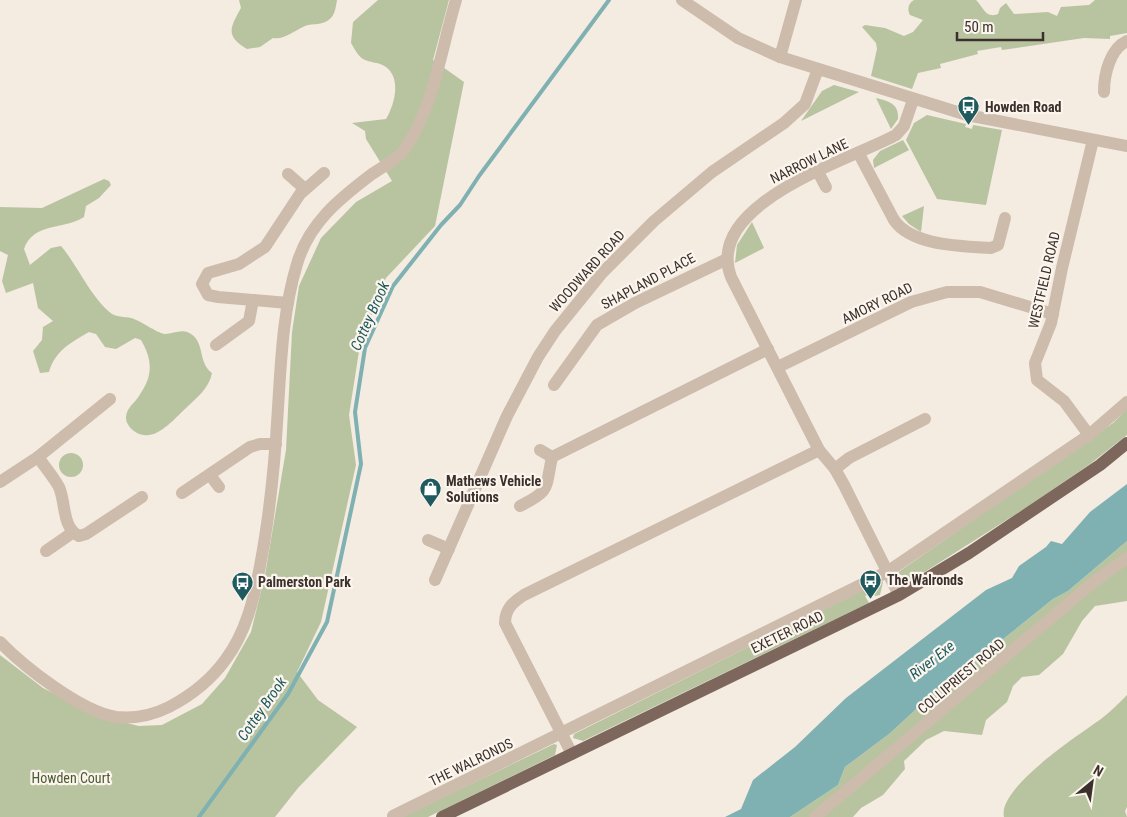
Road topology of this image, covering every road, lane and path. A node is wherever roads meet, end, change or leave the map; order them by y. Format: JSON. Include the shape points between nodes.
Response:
{"nodes":[{"id":1,"x":456,"y":0,"type":"edge"},
{"id":2,"x":682,"y":0,"type":"edge"},
{"id":3,"x":796,"y":0,"type":"edge"},
{"id":4,"x":1127,"y":41,"type":"edge"},
{"id":5,"x":780,"y":57,"type":"junction"},
{"id":6,"x":818,"y":69,"type":"junction"},
{"id":7,"x":1104,"y":92,"type":"dead end"},
{"id":8,"x":913,"y":100,"type":"junction"},
{"id":9,"x":1093,"y":140,"type":"junction"},
{"id":10,"x":1127,"y":146,"type":"edge"},
{"id":11,"x":859,"y":154,"type":"junction"},
{"id":12,"x":818,"y":172,"type":"junction"},
{"id":13,"x":324,"y":173,"type":"dead end"},
{"id":14,"x":288,"y":174,"type":"dead end"},
{"id":15,"x":826,"y":187,"type":"dead end"},
{"id":16,"x":305,"y":189,"type":"junction"},
{"id":17,"x":1004,"y":218,"type":"dead end"},
{"id":18,"x":727,"y":259,"type":"junction"},
{"id":19,"x":253,"y":300,"type":"junction"},
{"id":20,"x":288,"y":303,"type":"junction"},
{"id":21,"x":1053,"y":314,"type":"junction"},
{"id":22,"x":216,"y":345,"type":"dead end"},
{"id":23,"x":768,"y":349,"type":"junction"},
{"id":24,"x":778,"y":367,"type":"junction"},
{"id":25,"x":554,"y":385,"type":"dead end"},
{"id":26,"x":110,"y":399,"type":"dead end"},
{"id":27,"x":1127,"y":402,"type":"edge"},
{"id":28,"x":925,"y":419,"type":"dead end"},
{"id":29,"x":1089,"y":435,"type":"junction"},
{"id":30,"x":276,"y":444,"type":"junction"},
{"id":31,"x":1127,"y":444,"type":"edge"},
{"id":32,"x":540,"y":450,"type":"dead end"},
{"id":33,"x":819,"y":450,"type":"junction"},
{"id":34,"x":38,"y":457,"type":"junction"},
{"id":35,"x":552,"y":457,"type":"junction"},
{"id":36,"x":835,"y":469,"type":"junction"},
{"id":37,"x":210,"y":475,"type":"junction"},
{"id":38,"x":3,"y":479,"type":"edge"},
{"id":39,"x":219,"y":488,"type":"dead end"},
{"id":40,"x":182,"y":494,"type":"dead end"},
{"id":41,"x":142,"y":497,"type":"dead end"},
{"id":42,"x":520,"y":506,"type":"dead end"},
{"id":43,"x":72,"y":533,"type":"junction"},
{"id":44,"x":428,"y":540,"type":"dead end"},
{"id":45,"x":449,"y":550,"type":"junction"},
{"id":46,"x":46,"y":551,"type":"dead end"},
{"id":47,"x":1127,"y":558,"type":"edge"},
{"id":48,"x":887,"y":572,"type":"junction"},
{"id":49,"x":434,"y":580,"type":"dead end"},
{"id":50,"x":899,"y":595,"type":"junction"},
{"id":51,"x":0,"y":642,"type":"edge"},
{"id":52,"x":562,"y":734,"type":"junction"},
{"id":53,"x":572,"y":754,"type":"junction"},
{"id":54,"x":393,"y":816,"type":"edge"},
{"id":55,"x":442,"y":817,"type":"edge"},
{"id":56,"x":815,"y":817,"type":"edge"}],
"edges":[{"from":1,"to":20,"type":"street","via":[[424,113],[403,152],[346,194],[310,233],[297,263]]},
{"from":2,"to":5,"type":"street","via":[[738,38]]},
{"from":3,"to":5,"type":"street"},
{"from":4,"to":7,"type":"street","via":[[1117,48],[1109,65]]},
{"from":5,"to":6,"type":"street"},
{"from":6,"to":8,"type":"street"},
{"from":6,"to":45,"type":"street","name":"WOODWARD ROAD","via":[[805,104],[784,123],[745,148],[680,198],[627,247],[568,313],[538,357],[518,395]]},
{"from":8,"to":9,"type":"street","via":[[967,115]]},
{"from":8,"to":11,"type":"street","name":"NARROW LANE","via":[[900,131]]},
{"from":9,"to":10,"type":"street"},
{"from":9,"to":21,"type":"street","name":"WESTFIELD ROAD"},
{"from":11,"to":12,"type":"street","name":"NARROW LANE"},
{"from":11,"to":17,"type":"street","via":[[894,220],[915,238],[991,248],[998,245]]},
{"from":12,"to":15,"type":"street"},
{"from":12,"to":18,"type":"street","name":"NARROW LANE","via":[[774,194],[746,218],[730,242]]},
{"from":13,"to":16,"type":"street"},
{"from":14,"to":16,"type":"street"},
{"from":16,"to":19,"type":"street","via":[[264,247],[239,264],[208,273],[204,278],[202,284],[208,295]]},
{"from":18,"to":23,"type":"street","via":[[731,277]]},
{"from":18,"to":25,"type":"street","name":"SHAPLAND PLACE","via":[[597,325]]},
{"from":19,"to":20,"type":"street"},
{"from":19,"to":22,"type":"street","via":[[249,321]]},
{"from":20,"to":30,"type":"street"},
{"from":21,"to":24,"type":"street","name":"AMORY ROAD","via":[[980,292],[947,292],[911,302]]},
{"from":21,"to":29,"type":"street","name":"WESTFIELD ROAD","via":[[1035,363],[1035,375],[1041,386],[1064,401]]},
{"from":23,"to":24,"type":"street"},
{"from":23,"to":35,"type":"street"},
{"from":24,"to":33,"type":"street"},
{"from":26,"to":34,"type":"street"},
{"from":27,"to":29,"type":"street","name":"THE WALRONDS"},
{"from":28,"to":36,"type":"street","via":[[849,458]]},
{"from":29,"to":48,"type":"street","name":"THE WALRONDS"},
{"from":30,"to":37,"type":"street","via":[[250,447]]},
{"from":30,"to":51,"type":"street","via":[[268,524],[248,619],[228,658],[191,695],[160,712],[143,717],[115,717],[51,685]]},
{"from":31,"to":50,"type":"main road","name":"EXETER ROAD","via":[[969,553]]},
{"from":32,"to":35,"type":"street"},
{"from":33,"to":36,"type":"street"},
{"from":33,"to":52,"type":"street","via":[[524,595],[509,607],[505,623]]},
{"from":34,"to":38,"type":"street"},
{"from":34,"to":43,"type":"street","via":[[60,490]]},
{"from":35,"to":42,"type":"street","via":[[546,488],[541,495]]},
{"from":36,"to":48,"type":"street"},
{"from":37,"to":39,"type":"street"},
{"from":37,"to":40,"type":"street"},
{"from":41,"to":43,"type":"street","via":[[86,534]]},
{"from":43,"to":46,"type":"street"},
{"from":44,"to":45,"type":"street"},
{"from":45,"to":49,"type":"street","name":"WOODWARD ROAD"},
{"from":47,"to":56,"type":"street","name":"COLLIPRIEST ROAD","via":[[1095,581]]},
{"from":48,"to":50,"type":"street"},
{"from":48,"to":52,"type":"street","name":"THE WALRONDS"},
{"from":50,"to":53,"type":"main road","name":"EXETER ROAD"},
{"from":52,"to":53,"type":"street"},
{"from":52,"to":54,"type":"street","name":"THE WALRONDS"},
{"from":53,"to":55,"type":"main road","name":"EXETER ROAD"}]}
